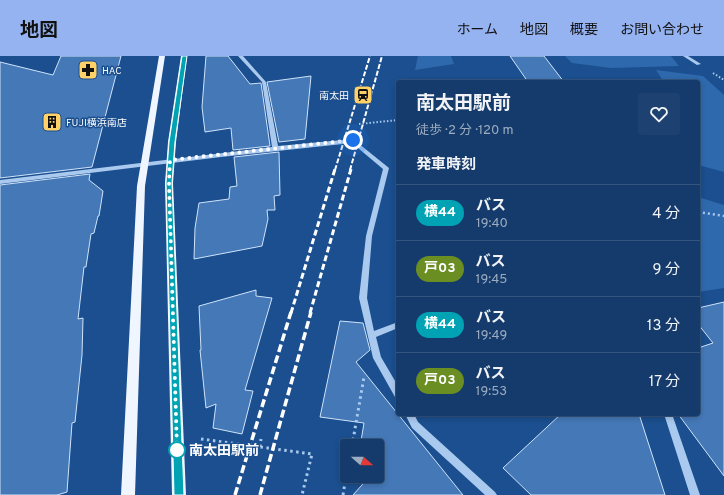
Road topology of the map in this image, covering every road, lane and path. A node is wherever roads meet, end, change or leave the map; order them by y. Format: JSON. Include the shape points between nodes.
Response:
{"nodes":[{"id":1,"x":162,"y":56,"type":"edge"},
{"id":2,"x":184,"y":56,"type":"edge"},
{"id":3,"x":240,"y":56,"type":"edge"},
{"id":4,"x":685,"y":56,"type":"edge"},
{"id":5,"x":698,"y":64,"type":"dead end"},
{"id":6,"x":275,"y":147,"type":"junction"},
{"id":7,"x":170,"y":160,"type":"junction"},
{"id":8,"x":145,"y":164,"type":"junction"},
{"id":9,"x":0,"y":182,"type":"edge"},
{"id":10,"x":700,"y":212,"type":"edge"},
{"id":11,"x":724,"y":216,"type":"edge"},
{"id":12,"x":396,"y":326,"type":"edge"},
{"id":13,"x":372,"y":335,"type":"junction"},
{"id":14,"x":365,"y":373,"type":"dead end"},
{"id":15,"x":396,"y":391,"type":"edge"},
{"id":16,"x":410,"y":416,"type":"edge"},
{"id":17,"x":669,"y":416,"type":"edge"},
{"id":18,"x":194,"y":439,"type":"dead end"},
{"id":19,"x":261,"y":439,"type":"dead end"},
{"id":20,"x":353,"y":439,"type":"edge"},
{"id":21,"x":260,"y":447,"type":"junction"},
{"id":22,"x":345,"y":483,"type":"edge"},
{"id":23,"x":128,"y":495,"type":"edge"},
{"id":24,"x":179,"y":495,"type":"edge"},
{"id":25,"x":302,"y":495,"type":"edge"},
{"id":26,"x":343,"y":495,"type":"edge"},
{"id":27,"x":492,"y":495,"type":"edge"},
{"id":28,"x":695,"y":495,"type":"edge"}],
"edges":[{"from":1,"to":8,"type":"main road"},
{"from":2,"to":7,"type":"main road"},
{"from":3,"to":6,"type":"street","via":[[264,82]]},
{"from":4,"to":5,"type":"street"},
{"from":6,"to":7,"type":"street"},
{"from":6,"to":13,"type":"street","via":[[353,140],[386,168],[369,236],[362,298]]},
{"from":7,"to":8,"type":"street"},
{"from":7,"to":24,"type":"main road"},
{"from":8,"to":9,"type":"street"},
{"from":8,"to":23,"type":"main road","via":[[141,186]]},
{"from":10,"to":11,"type":"path"},
{"from":12,"to":13,"type":"street"},
{"from":13,"to":15,"type":"street","via":[[377,358]]},
{"from":14,"to":20,"type":"path"},
{"from":16,"to":27,"type":"street","via":[[415,425]]},
{"from":17,"to":28,"type":"street"},
{"from":18,"to":21,"type":"path"},
{"from":19,"to":21,"type":"path"},
{"from":21,"to":25,"type":"path","via":[[312,454]]},
{"from":22,"to":26,"type":"path"}]}
